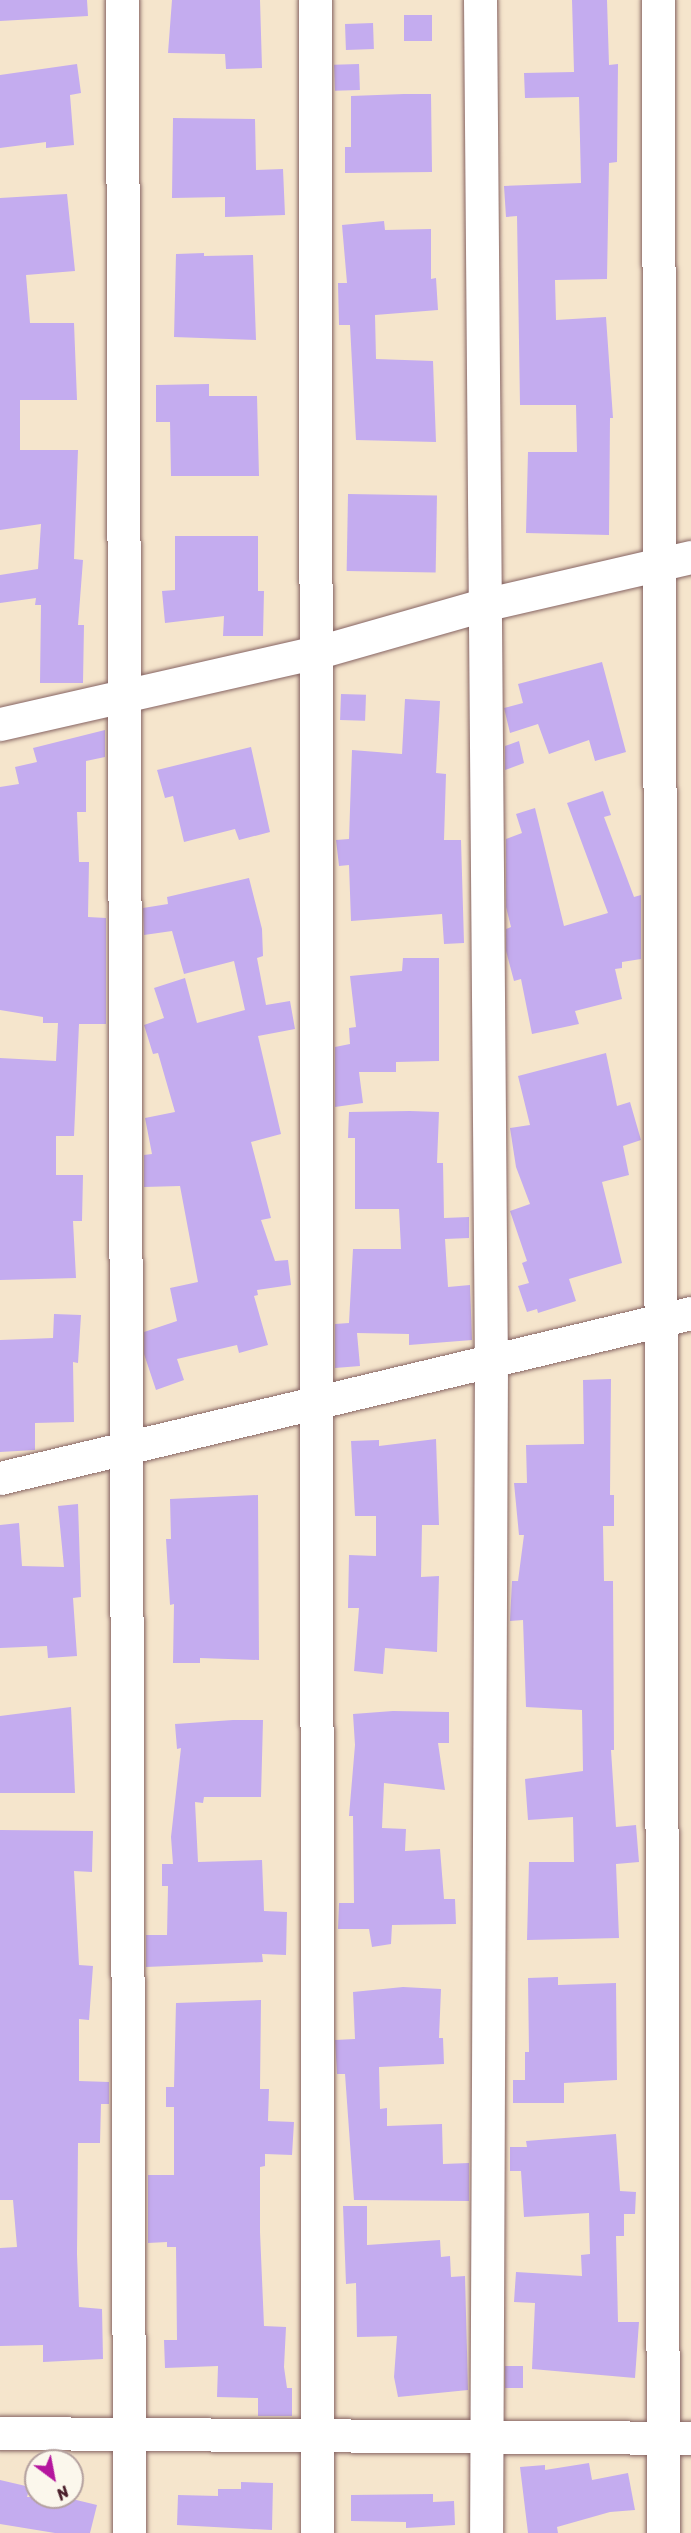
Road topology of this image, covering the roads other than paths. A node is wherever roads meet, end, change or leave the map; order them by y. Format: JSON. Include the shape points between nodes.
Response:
{"nodes":[{"id":1,"x":122,"y":0,"type":"edge"},
{"id":2,"x":315,"y":0,"type":"edge"},
{"id":3,"x":480,"y":0,"type":"edge"},
{"id":4,"x":658,"y":0,"type":"edge"},
{"id":5,"x":675,"y":561,"type":"edge"},
{"id":6,"x":483,"y":605,"type":"junction"},
{"id":7,"x":318,"y":652,"type":"junction"},
{"id":8,"x":127,"y":697,"type":"junction"},
{"id":9,"x":0,"y":724,"type":"edge"},
{"id":10,"x":676,"y":1317,"type":"edge"},
{"id":11,"x":491,"y":1362,"type":"junction"},
{"id":12,"x":317,"y":1401,"type":"junction"},
{"id":13,"x":128,"y":1448,"type":"junction"},
{"id":14,"x":0,"y":1478,"type":"edge"},
{"id":15,"x":0,"y":2433,"type":"edge"},
{"id":16,"x":128,"y":2436,"type":"junction"},
{"id":17,"x":318,"y":2436,"type":"junction"},
{"id":18,"x":486,"y":2437,"type":"junction"},
{"id":19,"x":677,"y":2438,"type":"edge"},
{"id":20,"x":129,"y":2533,"type":"edge"},
{"id":21,"x":317,"y":2533,"type":"edge"},
{"id":22,"x":486,"y":2533,"type":"edge"},
{"id":23,"x":663,"y":2533,"type":"edge"}],
"edges":[{"from":1,"to":8,"type":"street"},
{"from":2,"to":7,"type":"street"},
{"from":3,"to":6,"type":"street"},
{"from":4,"to":5,"type":"street"},
{"from":5,"to":6,"type":"street"},
{"from":5,"to":10,"type":"street"},
{"from":6,"to":7,"type":"street"},
{"from":6,"to":11,"type":"street"},
{"from":7,"to":8,"type":"street"},
{"from":7,"to":12,"type":"street"},
{"from":8,"to":9,"type":"street"},
{"from":8,"to":13,"type":"street"},
{"from":10,"to":11,"type":"street"},
{"from":10,"to":19,"type":"street"},
{"from":11,"to":12,"type":"street"},
{"from":11,"to":18,"type":"street"},
{"from":12,"to":13,"type":"street"},
{"from":12,"to":17,"type":"street"},
{"from":13,"to":14,"type":"street"},
{"from":13,"to":16,"type":"street"},
{"from":15,"to":16,"type":"street"},
{"from":16,"to":17,"type":"street"},
{"from":16,"to":20,"type":"street"},
{"from":17,"to":18,"type":"street"},
{"from":17,"to":21,"type":"street"},
{"from":18,"to":19,"type":"street"},
{"from":18,"to":22,"type":"street"},
{"from":19,"to":23,"type":"street"}]}
